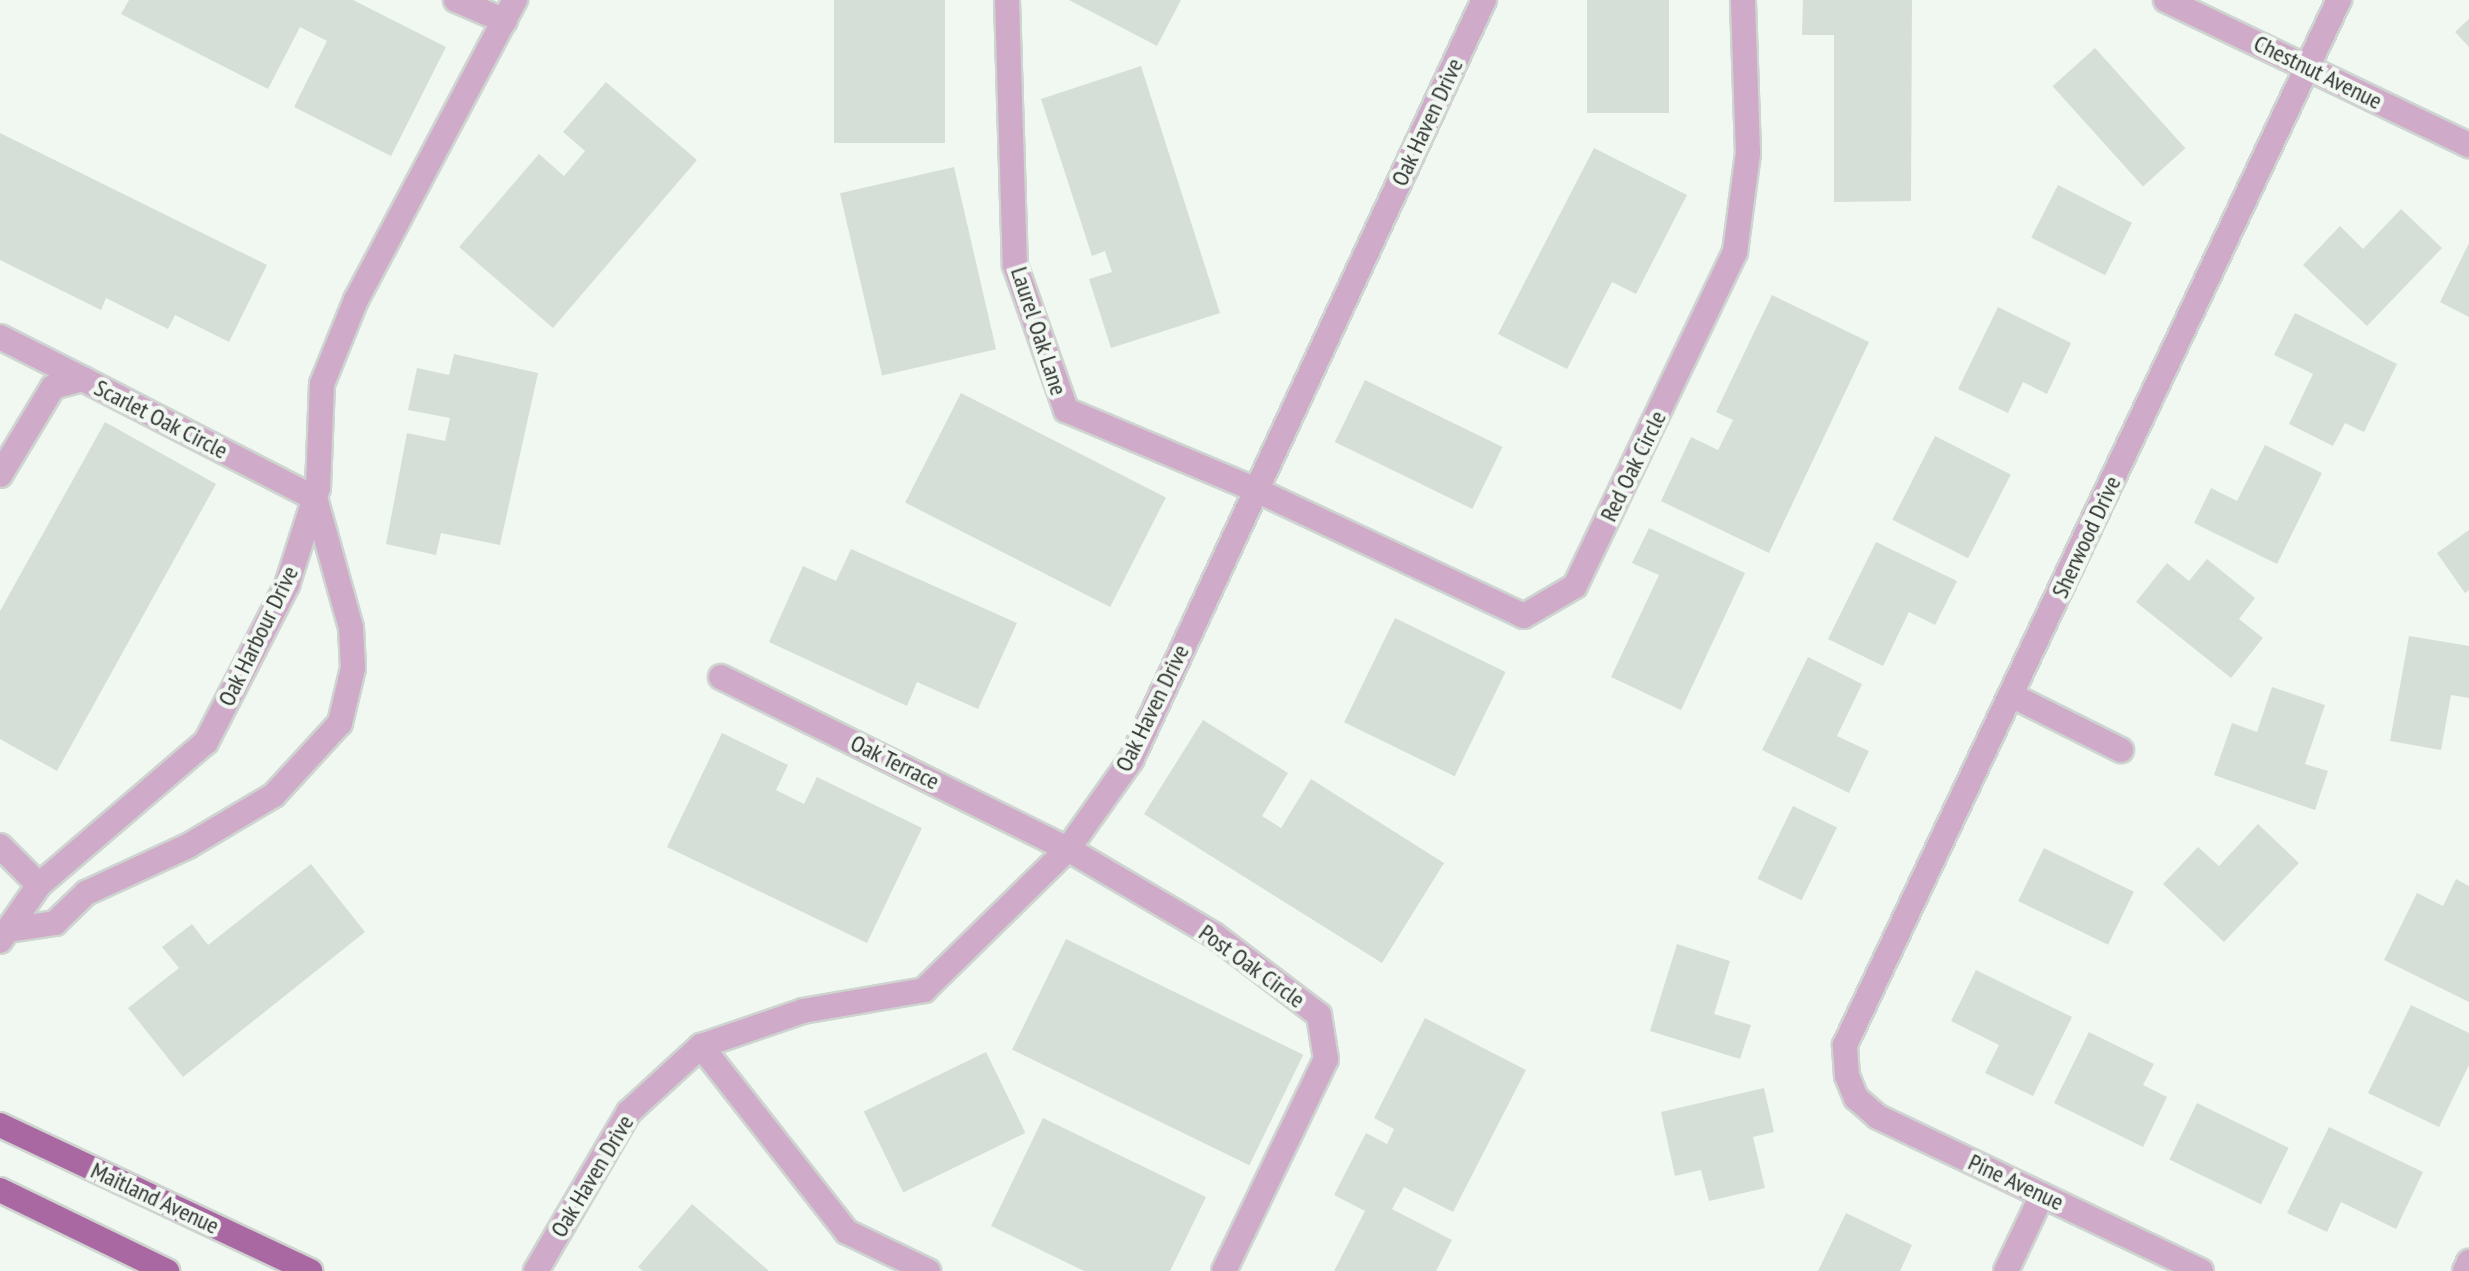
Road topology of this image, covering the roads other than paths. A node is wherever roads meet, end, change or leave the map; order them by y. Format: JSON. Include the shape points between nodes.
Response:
{"nodes":[{"id":1,"x":456,"y":0,"type":"edge"},
{"id":2,"x":1007,"y":0,"type":"edge"},
{"id":3,"x":1484,"y":0,"type":"edge"},
{"id":4,"x":1743,"y":0,"type":"edge"},
{"id":5,"x":2166,"y":0,"type":"edge"},
{"id":6,"x":2339,"y":0,"type":"edge"},
{"id":7,"x":510,"y":10,"type":"edge"},
{"id":8,"x":2308,"y":67,"type":"junction"},
{"id":9,"x":2469,"y":145,"type":"edge"},
{"id":10,"x":0,"y":337,"type":"edge"},
{"id":11,"x":83,"y":379,"type":"junction"},
{"id":12,"x":0,"y":475,"type":"edge"},
{"id":13,"x":1254,"y":489,"type":"junction"},
{"id":14,"x":315,"y":498,"type":"junction"},
{"id":15,"x":721,"y":677,"type":"dead end"},
{"id":16,"x":2011,"y":695,"type":"junction"},
{"id":17,"x":2121,"y":750,"type":"dead end"},
{"id":18,"x":0,"y":846,"type":"edge"},
{"id":19,"x":1068,"y":849,"type":"junction"},
{"id":20,"x":39,"y":885,"type":"junction"},
{"id":21,"x":4,"y":936,"type":"edge"},
{"id":22,"x":701,"y":1046,"type":"junction"},
{"id":23,"x":1847,"y":1076,"type":"joint"},
{"id":24,"x":0,"y":1125,"type":"edge"},
{"id":25,"x":0,"y":1190,"type":"edge"},
{"id":26,"x":2042,"y":1195,"type":"junction"},
{"id":27,"x":2469,"y":1262,"type":"edge"},
{"id":28,"x":167,"y":1271,"type":"edge"},
{"id":29,"x":310,"y":1271,"type":"edge"},
{"id":30,"x":536,"y":1271,"type":"edge"},
{"id":31,"x":928,"y":1271,"type":"edge"},
{"id":32,"x":1224,"y":1271,"type":"edge"},
{"id":33,"x":2006,"y":1271,"type":"edge"},
{"id":34,"x":2201,"y":1271,"type":"edge"},
{"id":35,"x":2465,"y":1271,"type":"edge"}],
"edges":[{"from":1,"to":7,"type":"street"},
{"from":2,"to":13,"type":"street","name":"Laurel Oak Lane","via":[[1015,265],[1066,410]]},
{"from":3,"to":13,"type":"street","name":"Oak Haven Drive"},
{"from":4,"to":13,"type":"street","name":"Red Oak Circle","via":[[1748,153],[1735,252],[1575,586],[1524,616]]},
{"from":5,"to":8,"type":"street","name":"Chestnut Avenue"},
{"from":6,"to":8,"type":"street","name":"Sherwood Drive"},
{"from":7,"to":14,"type":"street","name":"Oak Harbour Drive","via":[[356,300],[322,384]]},
{"from":8,"to":9,"type":"street","name":"Chestnut Avenue"},
{"from":8,"to":16,"type":"street","name":"Sherwood Drive"},
{"from":10,"to":11,"type":"street"},
{"from":11,"to":12,"type":"street","name":"Scarlet Oak Circle","via":[[53,387]]},
{"from":11,"to":14,"type":"street","name":"Scarlet Oak Circle"},
{"from":13,"to":19,"type":"street","name":"Oak Haven Drive","via":[[1131,760]]},
{"from":14,"to":20,"type":"street","name":"Oak Harbour Drive","via":[[287,585],[206,742]]},
{"from":14,"to":21,"type":"street","via":[[351,628],[353,668],[340,723],[274,795],[188,846],[86,893],[55,923]]},
{"from":15,"to":19,"type":"street","name":"Oak Terrace"},
{"from":16,"to":17,"type":"street"},
{"from":16,"to":23,"type":"street","name":"Sherwood Drive","via":[[1853,1022],[1845,1045]]},
{"from":18,"to":20,"type":"street"},
{"from":19,"to":22,"type":"street","name":"Oak Haven Drive","via":[[924,990],[803,1011]]},
{"from":19,"to":32,"type":"street","name":"Post Oak Circle","via":[[1214,935],[1319,1015],[1326,1059]]},
{"from":20,"to":21,"type":"street","name":"Oak Harbour Drive"},
{"from":22,"to":30,"type":"street","name":"Oak Haven Drive","via":[[629,1112]]},
{"from":22,"to":31,"type":"street","via":[[847,1232]]},
{"from":23,"to":26,"type":"street","name":"Pine Avenue","via":[[1856,1098],[1878,1117]]},
{"from":24,"to":29,"type":"main road","name":"Maitland Avenue"},
{"from":25,"to":28,"type":"main road"},
{"from":26,"to":33,"type":"street"},
{"from":26,"to":34,"type":"street","name":"Pine Avenue"},
{"from":27,"to":35,"type":"street"}]}
